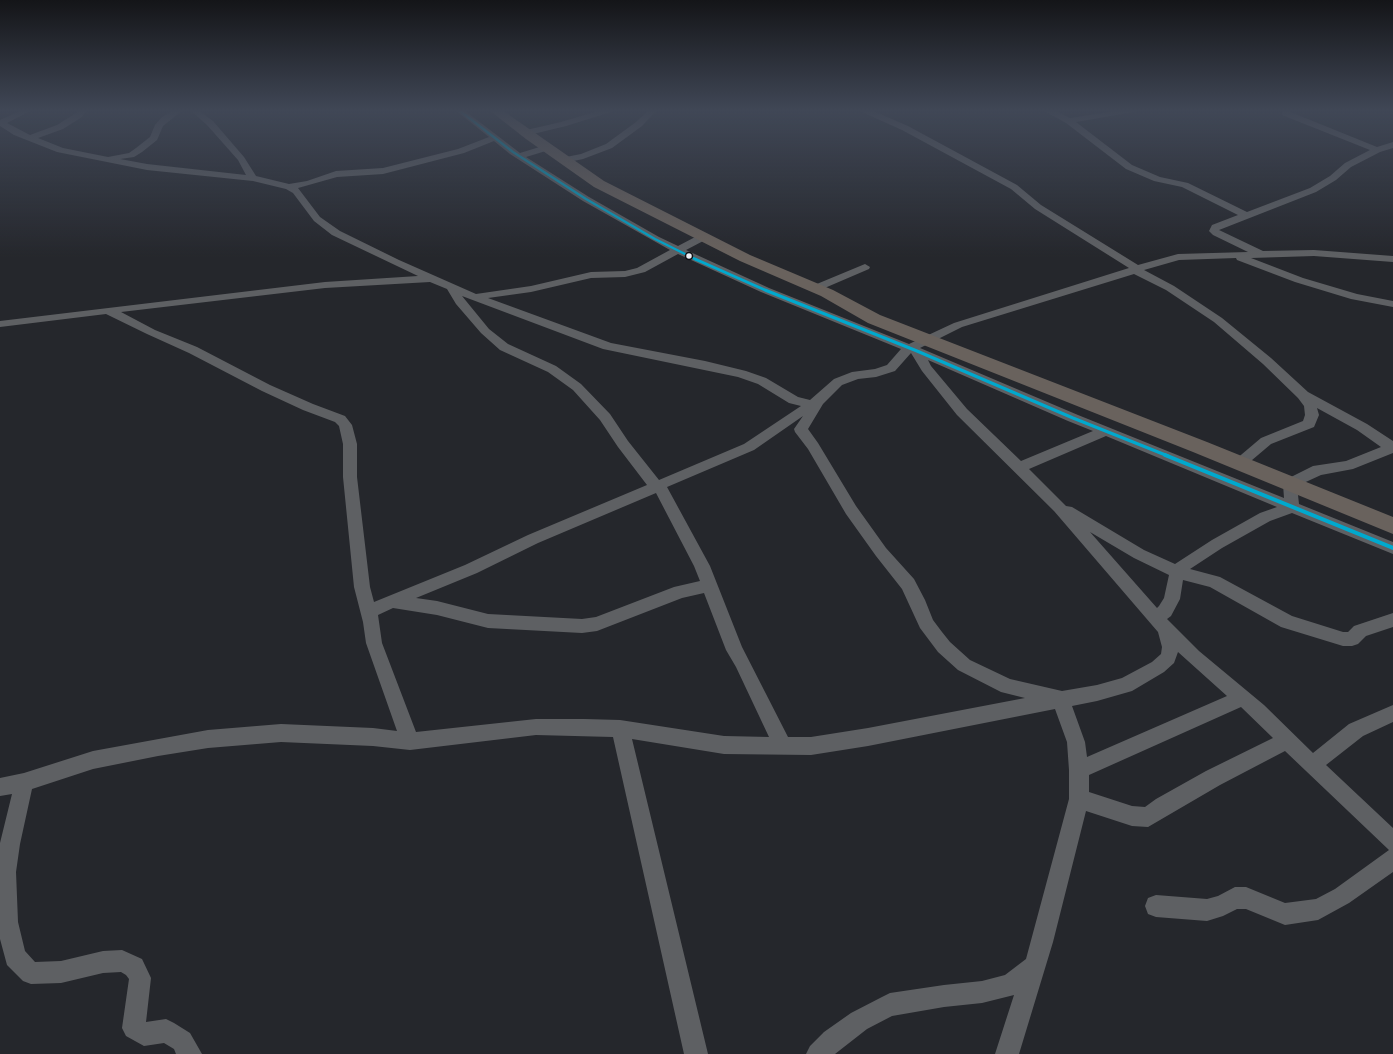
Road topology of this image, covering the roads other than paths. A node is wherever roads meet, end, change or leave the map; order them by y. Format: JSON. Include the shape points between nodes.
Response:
{"nodes":[{"id":1,"x":101,"y":159,"type":"edge"},
{"id":2,"x":109,"y":159,"type":"edge"},
{"id":3,"x":241,"y":159,"type":"edge"},
{"id":4,"x":429,"y":159,"type":"edge"},
{"id":5,"x":524,"y":159,"type":"edge"},
{"id":6,"x":568,"y":159,"type":"edge"},
{"id":7,"x":963,"y":159,"type":"edge"},
{"id":8,"x":1119,"y":159,"type":"edge"},
{"id":9,"x":1359,"y":159,"type":"edge"},
{"id":10,"x":105,"y":160,"type":"junction"},
{"id":11,"x":564,"y":160,"type":"joint"},
{"id":12,"x":253,"y":178,"type":"junction"},
{"id":13,"x":289,"y":187,"type":"junction"},
{"id":14,"x":1245,"y":215,"type":"junction"},
{"id":15,"x":703,"y":237,"type":"junction"},
{"id":16,"x":677,"y":250,"type":"junction"},
{"id":17,"x":1232,"y":255,"type":"junction"},
{"id":18,"x":1263,"y":255,"type":"junction"},
{"id":19,"x":1391,"y":258,"type":"edge"},
{"id":20,"x":865,"y":267,"type":"dead end"},
{"id":21,"x":1136,"y":270,"type":"junction"},
{"id":22,"x":431,"y":279,"type":"junction"},
{"id":23,"x":451,"y":287,"type":"junction"},
{"id":24,"x":816,"y":288,"type":"junction"},
{"id":25,"x":474,"y":297,"type":"junction"},
{"id":26,"x":1393,"y":304,"type":"edge"},
{"id":27,"x":107,"y":310,"type":"junction"},
{"id":28,"x":0,"y":324,"type":"edge"},
{"id":29,"x":919,"y":346,"type":"junction"},
{"id":30,"x":1303,"y":396,"type":"junction"},
{"id":31,"x":816,"y":402,"type":"junction"},
{"id":32,"x":1106,"y":431,"type":"junction"},
{"id":33,"x":1393,"y":448,"type":"edge"},
{"id":34,"x":1240,"y":463,"type":"junction"},
{"id":35,"x":1018,"y":468,"type":"junction"},
{"id":36,"x":1290,"y":484,"type":"junction"},
{"id":37,"x":657,"y":486,"type":"junction"},
{"id":38,"x":1059,"y":506,"type":"junction"},
{"id":39,"x":1292,"y":507,"type":"junction"},
{"id":40,"x":1393,"y":526,"type":"edge"},
{"id":41,"x":1393,"y":548,"type":"edge"},
{"id":42,"x":1177,"y":572,"type":"junction"},
{"id":43,"x":710,"y":586,"type":"junction"},
{"id":44,"x":391,"y":601,"type":"junction"},
{"id":45,"x":369,"y":612,"type":"junction"},
{"id":46,"x":1393,"y":620,"type":"edge"},
{"id":47,"x":1161,"y":624,"type":"junction"},
{"id":48,"x":1242,"y":698,"type":"junction"},
{"id":49,"x":1061,"y":699,"type":"junction"},
{"id":50,"x":1393,"y":713,"type":"edge"},
{"id":51,"x":620,"y":729,"type":"junction"},
{"id":52,"x":1287,"y":740,"type":"junction"},
{"id":53,"x":410,"y":741,"type":"junction"},
{"id":54,"x":783,"y":746,"type":"junction"},
{"id":55,"x":1312,"y":765,"type":"junction"},
{"id":56,"x":1079,"y":770,"type":"junction"},
{"id":57,"x":24,"y":782,"type":"junction"},
{"id":58,"x":0,"y":787,"type":"edge"},
{"id":59,"x":1079,"y":799,"type":"junction"},
{"id":60,"x":1393,"y":842,"type":"edge"},
{"id":61,"x":1393,"y":859,"type":"edge"},
{"id":62,"x":1156,"y":906,"type":"dead end"},
{"id":63,"x":1033,"y":968,"type":"junction"},
{"id":64,"x":190,"y":1054,"type":"edge"},
{"id":65,"x":696,"y":1054,"type":"edge"},
{"id":66,"x":818,"y":1054,"type":"edge"},
{"id":67,"x":1007,"y":1054,"type":"edge"}],
"edges":[{"from":1,"to":10,"type":"street"},
{"from":2,"to":10,"type":"street"},
{"from":3,"to":12,"type":"street"},
{"from":4,"to":13,"type":"street","via":[[383,171],[336,174]]},
{"from":5,"to":16,"type":"street","via":[[586,199]]},
{"from":6,"to":11,"type":"street"},
{"from":7,"to":21,"type":"street","via":[[1014,187],[1038,207]]},
{"from":8,"to":14,"type":"street","via":[[1151,177],[1185,186]]},
{"from":9,"to":14,"type":"street","via":[[1313,190]]},
{"from":10,"to":12,"type":"street"},
{"from":11,"to":15,"type":"highway","via":[[599,184]]},
{"from":12,"to":13,"type":"street"},
{"from":13,"to":22,"type":"street","via":[[296,191],[317,219],[331,230]]},
{"from":14,"to":18,"type":"street","via":[[1216,227],[1214,231]]},
{"from":15,"to":16,"type":"street"},
{"from":15,"to":24,"type":"highway"},
{"from":16,"to":25,"type":"street","via":[[650,266],[631,273],[569,279],[531,290]]},
{"from":16,"to":29,"type":"street","via":[[765,290]]},
{"from":17,"to":18,"type":"street"},
{"from":17,"to":21,"type":"street","via":[[1178,257]]},
{"from":17,"to":26,"type":"street","via":[[1348,295]]},
{"from":18,"to":19,"type":"street","via":[[1314,252]]},
{"from":20,"to":24,"type":"street"},
{"from":21,"to":29,"type":"street","via":[[958,325]]},
{"from":21,"to":30,"type":"street","via":[[1170,288],[1218,320],[1267,361]]},
{"from":22,"to":23,"type":"street"},
{"from":22,"to":27,"type":"street","via":[[325,285]]},
{"from":23,"to":25,"type":"street"},
{"from":23,"to":37,"type":"street","via":[[460,302],[485,331],[504,347],[552,369],[577,387],[605,417]]},
{"from":24,"to":29,"type":"highway"},
{"from":25,"to":31,"type":"street","via":[[607,346],[742,374],[762,381],[794,400]]},
{"from":27,"to":28,"type":"street"},
{"from":27,"to":45,"type":"street","via":[[266,388],[340,419],[350,444],[350,477],[357,548],[362,587]]},
{"from":29,"to":31,"type":"street","via":[[892,368],[856,375],[838,382]]},
{"from":29,"to":32,"type":"street"},
{"from":29,"to":34,"type":"highway"},
{"from":29,"to":35,"type":"street","via":[[926,368],[962,412]]},
{"from":30,"to":33,"type":"street","via":[[1362,427]]},
{"from":30,"to":34,"type":"street","via":[[1310,406],[1312,415],[1309,424],[1266,441]]},
{"from":31,"to":37,"type":"street","via":[[749,447]]},
{"from":31,"to":49,"type":"street","via":[[800,429],[813,446],[850,510],[880,552],[908,584],[936,637],[964,665],[1007,686]]},
{"from":32,"to":35,"type":"street"},
{"from":32,"to":39,"type":"street"},
{"from":33,"to":36,"type":"street","via":[[1348,466],[1318,470]]},
{"from":34,"to":36,"type":"highway"},
{"from":35,"to":38,"type":"street"},
{"from":36,"to":39,"type":"street"},
{"from":36,"to":40,"type":"highway"},
{"from":37,"to":43,"type":"street","via":[[683,528]]},
{"from":37,"to":44,"type":"street","via":[[533,539],[471,569]]},
{"from":38,"to":42,"type":"street","via":[[1139,554]]},
{"from":38,"to":47,"type":"street"},
{"from":39,"to":41,"type":"street"},
{"from":39,"to":42,"type":"street","via":[[1264,517],[1217,544]]},
{"from":42,"to":46,"type":"street","via":[[1214,582],[1287,622],[1343,639],[1352,639],[1360,631]]},
{"from":42,"to":47,"type":"street","via":[[1172,599]]},
{"from":43,"to":44,"type":"street","via":[[680,592],[596,624],[582,626],[488,621],[437,608]]},
{"from":43,"to":54,"type":"street","via":[[735,650]]},
{"from":44,"to":45,"type":"street"},
{"from":45,"to":53,"type":"street","via":[[374,642]]},
{"from":47,"to":48,"type":"street","via":[[1193,656]]},
{"from":47,"to":49,"type":"street","via":[[1171,647],[1168,658],[1158,667],[1126,685],[1096,694]]},
{"from":48,"to":52,"type":"street"},
{"from":48,"to":56,"type":"street"},
{"from":49,"to":54,"type":"street","via":[[861,739],[810,746]]},
{"from":49,"to":56,"type":"street","via":[[1076,742]]},
{"from":50,"to":55,"type":"street","via":[[1356,730]]},
{"from":51,"to":53,"type":"street","via":[[536,727]]},
{"from":51,"to":54,"type":"street","via":[[724,745]]},
{"from":51,"to":65,"type":"street"},
{"from":52,"to":55,"type":"street"},
{"from":52,"to":59,"type":"street","via":[[1213,778],[1148,817],[1132,816]]},
{"from":53,"to":57,"type":"street","via":[[281,733],[208,739],[93,760]]},
{"from":55,"to":60,"type":"street"},
{"from":56,"to":59,"type":"street"},
{"from":57,"to":58,"type":"street"},
{"from":57,"to":64,"type":"street","via":[[6,872],[7,922],[15,958],[31,973],[61,972],[103,962],[122,961],[134,967],[140,978],[134,1028],[144,1034],[166,1031],[182,1041]]},
{"from":59,"to":63,"type":"street"},
{"from":61,"to":62,"type":"street","via":[[1342,896],[1318,909],[1285,914],[1246,898],[1235,898],[1207,910]]},
{"from":63,"to":66,"type":"street","via":[[1010,985],[982,992],[890,1005],[859,1021],[832,1040]]},
{"from":63,"to":67,"type":"street"}]}
